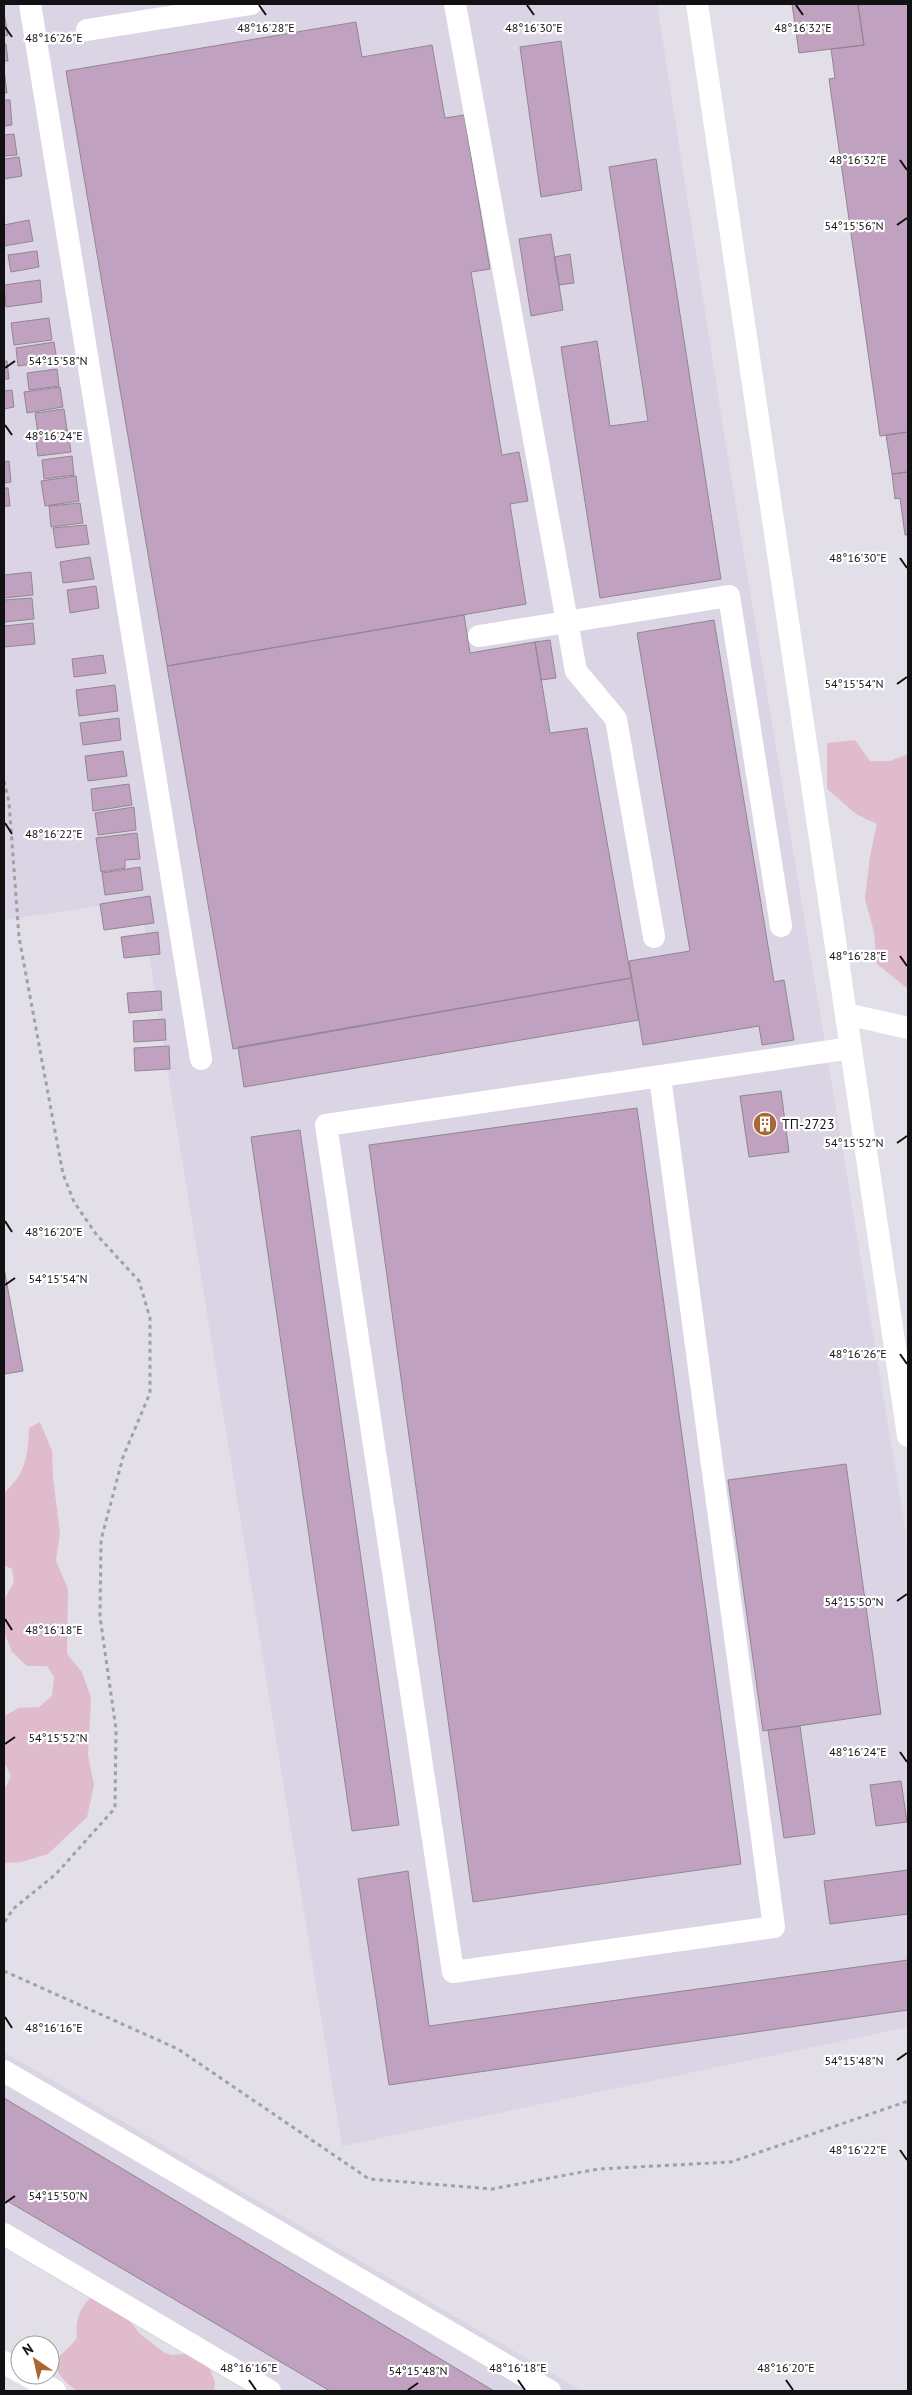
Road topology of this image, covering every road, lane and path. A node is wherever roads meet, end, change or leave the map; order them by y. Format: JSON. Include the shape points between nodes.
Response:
{"nodes":[{"id":1,"x":30,"y":4,"type":"edge"},
{"id":2,"x":251,"y":4,"type":"edge"},
{"id":3,"x":455,"y":4,"type":"edge"},
{"id":4,"x":697,"y":4,"type":"edge"},
{"id":5,"x":87,"y":30,"type":"dead end"},
{"id":6,"x":567,"y":622,"type":"junction"},
{"id":7,"x":479,"y":636,"type":"dead end"},
{"id":8,"x":4,"y":782,"type":"edge"},
{"id":9,"x":781,"y":926,"type":"dead end"},
{"id":10,"x":654,"y":937,"type":"dead end"},
{"id":11,"x":846,"y":1014,"type":"junction"},
{"id":12,"x":908,"y":1028,"type":"edge"},
{"id":13,"x":851,"y":1048,"type":"junction"},
{"id":14,"x":201,"y":1059,"type":"dead end"},
{"id":15,"x":660,"y":1076,"type":"junction"},
{"id":16,"x":908,"y":1436,"type":"edge"},
{"id":17,"x":4,"y":1923,"type":"edge"},
{"id":18,"x":4,"y":1971,"type":"edge"},
{"id":19,"x":4,"y":2071,"type":"edge"},
{"id":20,"x":908,"y":2101,"type":"edge"},
{"id":21,"x":4,"y":2234,"type":"edge"},
{"id":22,"x":270,"y":2391,"type":"edge"},
{"id":23,"x":550,"y":2391,"type":"edge"}],
"edges":[{"from":1,"to":14,"type":"lane"},
{"from":2,"to":5,"type":"lane"},
{"from":3,"to":6,"type":"lane"},
{"from":4,"to":11,"type":"lane"},
{"from":6,"to":7,"type":"lane"},
{"from":6,"to":9,"type":"lane","via":[[729,596]]},
{"from":6,"to":10,"type":"lane","via":[[576,671],[616,719]]},
{"from":8,"to":17,"type":"path","via":[[19,937],[63,1174],[74,1202],[96,1234],[139,1281],[150,1318],[150,1393],[124,1456],[101,1540],[100,1617],[116,1729],[115,1808],[56,1874],[13,1909]]},
{"from":11,"to":12,"type":"lane"},
{"from":11,"to":13,"type":"lane"},
{"from":13,"to":15,"type":"lane"},
{"from":13,"to":16,"type":"lane"},
{"from":15,"to":15,"type":"lane","via":[[326,1125],[453,1972],[774,1927]]},
{"from":18,"to":20,"type":"path","via":[[178,2049],[369,2179],[492,2188],[598,2169],[731,2162]]},
{"from":19,"to":23,"type":"lane"},
{"from":21,"to":22,"type":"lane"}]}
